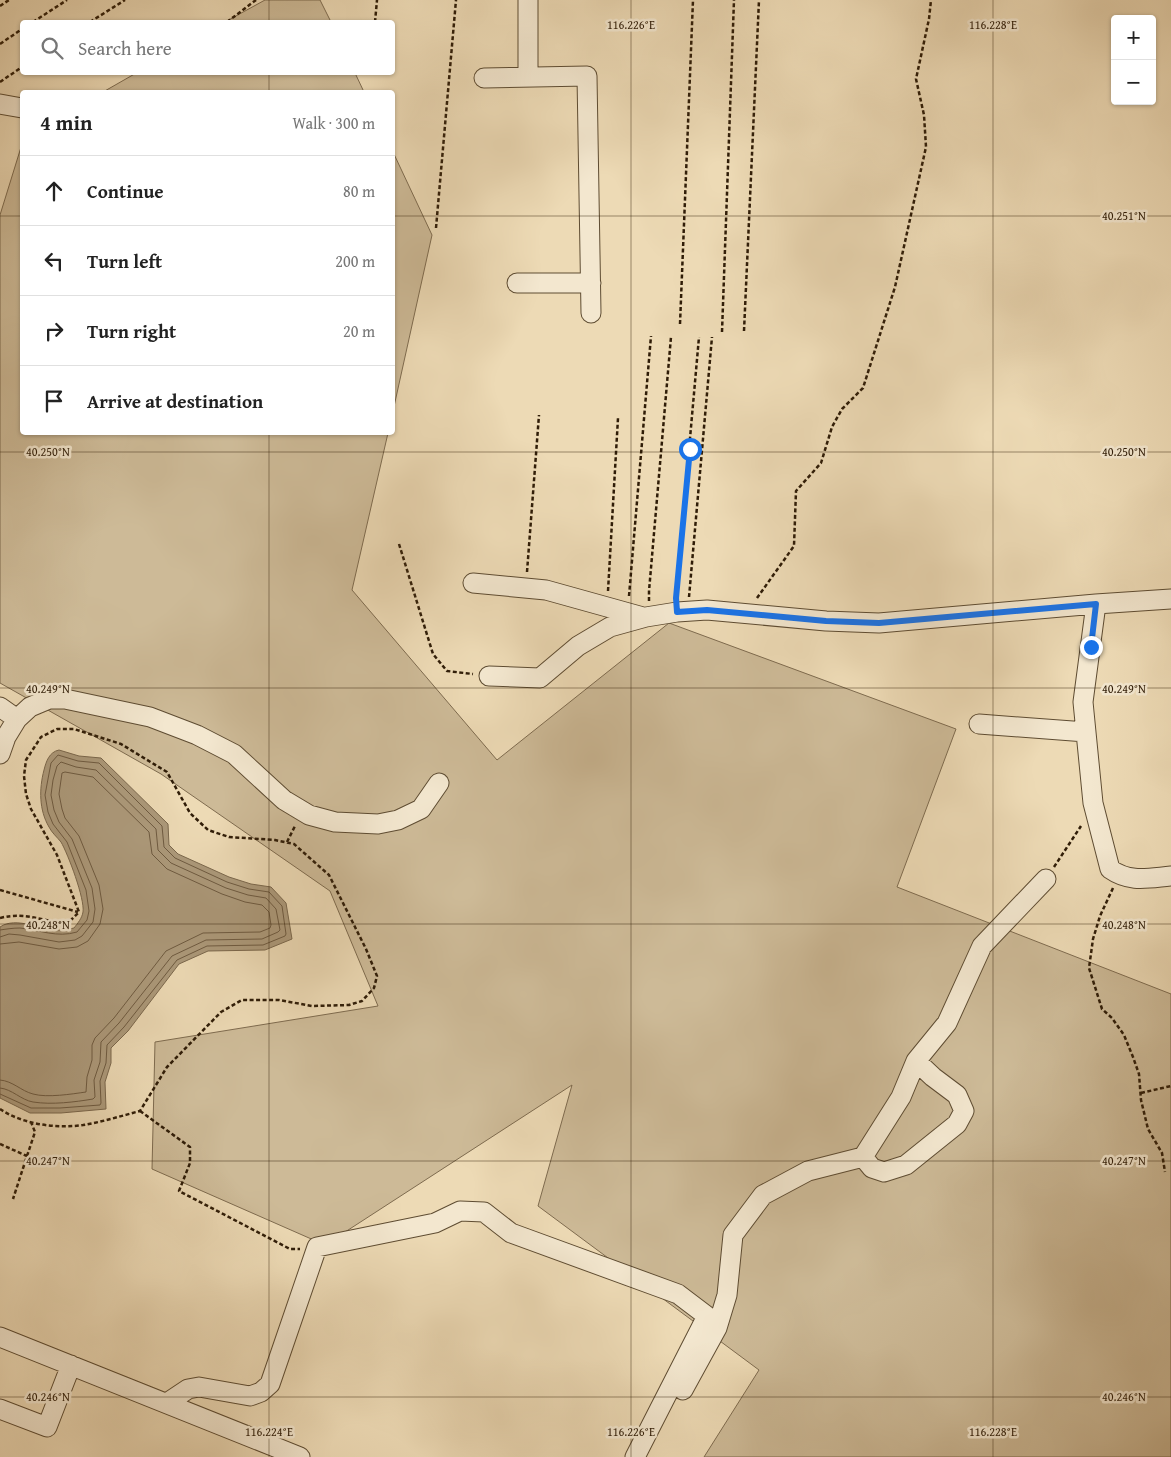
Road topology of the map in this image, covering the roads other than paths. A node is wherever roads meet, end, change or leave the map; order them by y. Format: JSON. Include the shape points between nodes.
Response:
{"nodes":[{"id":1,"x":528,"y":0,"type":"edge"},
{"id":2,"x":528,"y":77,"type":"junction"},
{"id":3,"x":484,"y":78,"type":"dead end"},
{"id":4,"x":0,"y":104,"type":"edge"},
{"id":5,"x":20,"y":108,"type":"edge"},
{"id":6,"x":517,"y":283,"type":"dead end"},
{"id":7,"x":591,"y":283,"type":"junction"},
{"id":8,"x":591,"y":313,"type":"dead end"},
{"id":9,"x":474,"y":584,"type":"dead end"},
{"id":10,"x":1171,"y":600,"type":"edge"},
{"id":11,"x":1096,"y":604,"type":"junction"},
{"id":12,"x":651,"y":617,"type":"junction"},
{"id":13,"x":489,"y":676,"type":"road end"},
{"id":14,"x":0,"y":707,"type":"edge"},
{"id":15,"x":17,"y":719,"type":"junction"},
{"id":16,"x":979,"y":724,"type":"dead end"},
{"id":17,"x":1086,"y":732,"type":"junction"},
{"id":18,"x":0,"y":754,"type":"edge"},
{"id":19,"x":439,"y":783,"type":"dead end"},
{"id":20,"x":1171,"y":876,"type":"edge"},
{"id":21,"x":1046,"y":879,"type":"road end"},
{"id":22,"x":916,"y":1061,"type":"junction"},
{"id":23,"x":863,"y":1157,"type":"junction"},
{"id":24,"x":0,"y":1336,"type":"edge"},
{"id":25,"x":71,"y":1365,"type":"junction"},
{"id":26,"x":167,"y":1403,"type":"junction"},
{"id":27,"x":0,"y":1408,"type":"edge"},
{"id":28,"x":300,"y":1457,"type":"edge"},
{"id":29,"x":635,"y":1457,"type":"edge"},
{"id":30,"x":646,"y":1457,"type":"edge"}],
"edges":[{"from":1,"to":2,"type":"street"},
{"from":2,"to":3,"type":"street"},
{"from":2,"to":7,"type":"street","via":[[587,76]]},
{"from":4,"to":5,"type":"street"},
{"from":6,"to":7,"type":"street"},
{"from":7,"to":8,"type":"street"},
{"from":9,"to":12,"type":"street","via":[[546,590]]},
{"from":10,"to":11,"type":"street"},
{"from":11,"to":12,"type":"street","via":[[879,623],[707,610]]},
{"from":11,"to":17,"type":"street","via":[[1083,702]]},
{"from":12,"to":13,"type":"street","via":[[610,627],[578,646],[540,678]]},
{"from":14,"to":15,"type":"street"},
{"from":15,"to":18,"type":"street"},
{"from":15,"to":19,"type":"street","via":[[30,707],[49,700],[65,699],[150,717],[234,754],[284,800],[309,816],[335,822],[378,824],[398,820],[421,809]]},
{"from":16,"to":17,"type":"street"},
{"from":17,"to":20,"type":"street","via":[[1093,802],[1110,869],[1119,876],[1132,879]]},
{"from":21,"to":22,"type":"street","via":[[982,946],[947,1023]]},
{"from":22,"to":23,"type":"street","via":[[902,1097]]},
{"from":22,"to":23,"type":"street","via":[[957,1094],[964,1111],[957,1124],[906,1165],[884,1172],[872,1168]]},
{"from":23,"to":30,"type":"street","via":[[808,1171],[763,1196],[733,1235],[727,1295],[717,1328]]},
{"from":24,"to":25,"type":"street"},
{"from":25,"to":26,"type":"street"},
{"from":25,"to":27,"type":"street","via":[[47,1427]]},
{"from":26,"to":28,"type":"street"},
{"from":26,"to":29,"type":"street","via":[[199,1387],[250,1396],[270,1384],[317,1247],[435,1223],[460,1211],[484,1212],[511,1233],[678,1294],[707,1316]]}]}
